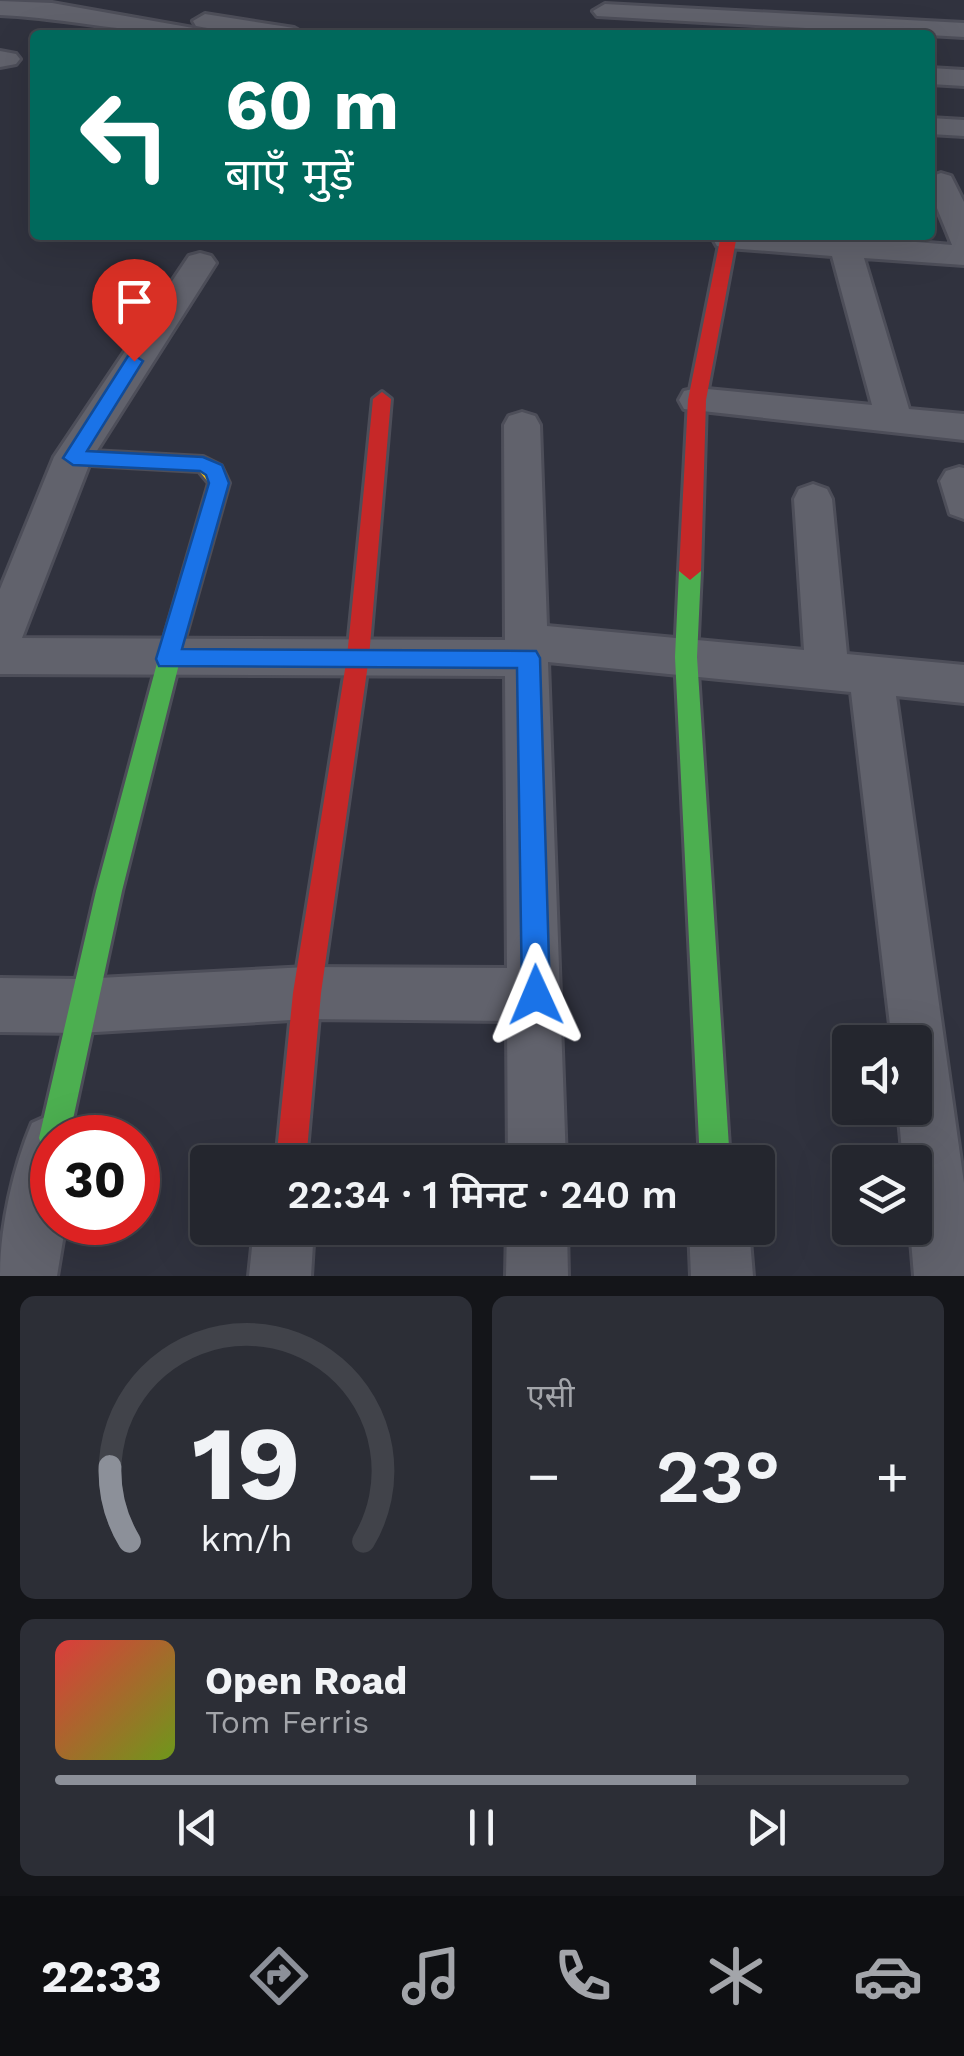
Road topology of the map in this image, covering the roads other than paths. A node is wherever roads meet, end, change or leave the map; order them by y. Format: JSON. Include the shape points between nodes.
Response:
{"nodes":[{"id":1,"x":224,"y":0,"type":"edge"},
{"id":2,"x":0,"y":8,"type":"edge"},
{"id":3,"x":605,"y":11,"type":"dead end"},
{"id":4,"x":771,"y":19,"type":"edge"},
{"id":5,"x":197,"y":30,"type":"edge"},
{"id":6,"x":964,"y":30,"type":"edge"},
{"id":7,"x":935,"y":76,"type":"edge"},
{"id":8,"x":964,"y":78,"type":"edge"},
{"id":9,"x":935,"y":126,"type":"edge"},
{"id":10,"x":964,"y":128,"type":"edge"},
{"id":11,"x":945,"y":182,"type":"edge"},
{"id":12,"x":727,"y":240,"type":"edge"},
{"id":13,"x":772,"y":240,"type":"edge"},
{"id":14,"x":964,"y":240,"type":"edge"},
{"id":15,"x":846,"y":245,"type":"junction"},
{"id":16,"x":964,"y":255,"type":"edge"},
{"id":17,"x":200,"y":263,"type":"dead end"},
{"id":18,"x":382,"y":399,"type":"dead end"},
{"id":19,"x":696,"y":400,"type":"junction"},
{"id":20,"x":894,"y":420,"type":"junction"},
{"id":21,"x":522,"y":426,"type":"dead end"},
{"id":22,"x":964,"y":427,"type":"edge"},
{"id":23,"x":73,"y":458,"type":"junction"},
{"id":24,"x":812,"y":498,"type":"dead end"},
{"id":25,"x":0,"y":640,"type":"edge"},
{"id":26,"x":528,"y":650,"type":"junction"},
{"id":27,"x":0,"y":656,"type":"edge"},
{"id":28,"x":686,"y":657,"type":"junction"},
{"id":29,"x":358,"y":658,"type":"junction"},
{"id":30,"x":168,"y":659,"type":"junction"},
{"id":31,"x":849,"y":673,"type":"junction"},
{"id":32,"x":964,"y":684,"type":"edge"},
{"id":33,"x":307,"y":993,"type":"junction"},
{"id":34,"x":536,"y":995,"type":"junction"},
{"id":35,"x":0,"y":1004,"type":"edge"},
{"id":36,"x":80,"y":1006,"type":"junction"},
{"id":37,"x":58,"y":1115,"type":"edge"},
{"id":38,"x":293,"y":1145,"type":"edge"},
{"id":39,"x":537,"y":1145,"type":"edge"},
{"id":40,"x":714,"y":1145,"type":"edge"},
{"id":41,"x":32,"y":1245,"type":"edge"},
{"id":42,"x":283,"y":1245,"type":"edge"},
{"id":43,"x":537,"y":1245,"type":"edge"},
{"id":44,"x":720,"y":1245,"type":"edge"},
{"id":45,"x":26,"y":1276,"type":"edge"},
{"id":46,"x":280,"y":1276,"type":"edge"},
{"id":47,"x":537,"y":1276,"type":"edge"},
{"id":48,"x":722,"y":1276,"type":"edge"},
{"id":49,"x":945,"y":1276,"type":"edge"}],
"edges":[{"from":1,"to":5,"type":"street"},
{"from":2,"to":5,"type":"street"},
{"from":3,"to":4,"type":"street"},
{"from":4,"to":6,"type":"street"},
{"from":7,"to":8,"type":"street"},
{"from":9,"to":10,"type":"street"},
{"from":11,"to":14,"type":"street"},
{"from":12,"to":19,"type":"street"},
{"from":13,"to":15,"type":"street"},
{"from":15,"to":16,"type":"street"},
{"from":15,"to":20,"type":"street"},
{"from":17,"to":23,"type":"street"},
{"from":18,"to":29,"type":"street"},
{"from":19,"to":20,"type":"street"},
{"from":19,"to":28,"type":"street"},
{"from":20,"to":22,"type":"street"},
{"from":21,"to":26,"type":"street"},
{"from":23,"to":25,"type":"street"},
{"from":23,"to":30,"type":"street","via":[[203,464],[214,470],[219,483]]},
{"from":24,"to":31,"type":"street"},
{"from":26,"to":28,"type":"street"},
{"from":26,"to":29,"type":"street"},
{"from":26,"to":34,"type":"street"},
{"from":27,"to":30,"type":"street"},
{"from":28,"to":31,"type":"street"},
{"from":28,"to":40,"type":"street"},
{"from":29,"to":30,"type":"street"},
{"from":29,"to":33,"type":"street"},
{"from":30,"to":36,"type":"street"},
{"from":31,"to":32,"type":"street"},
{"from":31,"to":49,"type":"street","via":[[912,978]]},
{"from":33,"to":34,"type":"street"},
{"from":33,"to":36,"type":"street"},
{"from":33,"to":38,"type":"street"},
{"from":34,"to":39,"type":"street"},
{"from":35,"to":36,"type":"street"},
{"from":36,"to":37,"type":"street"},
{"from":41,"to":45,"type":"street"},
{"from":42,"to":46,"type":"street"},
{"from":43,"to":47,"type":"street"},
{"from":44,"to":48,"type":"street"}]}
